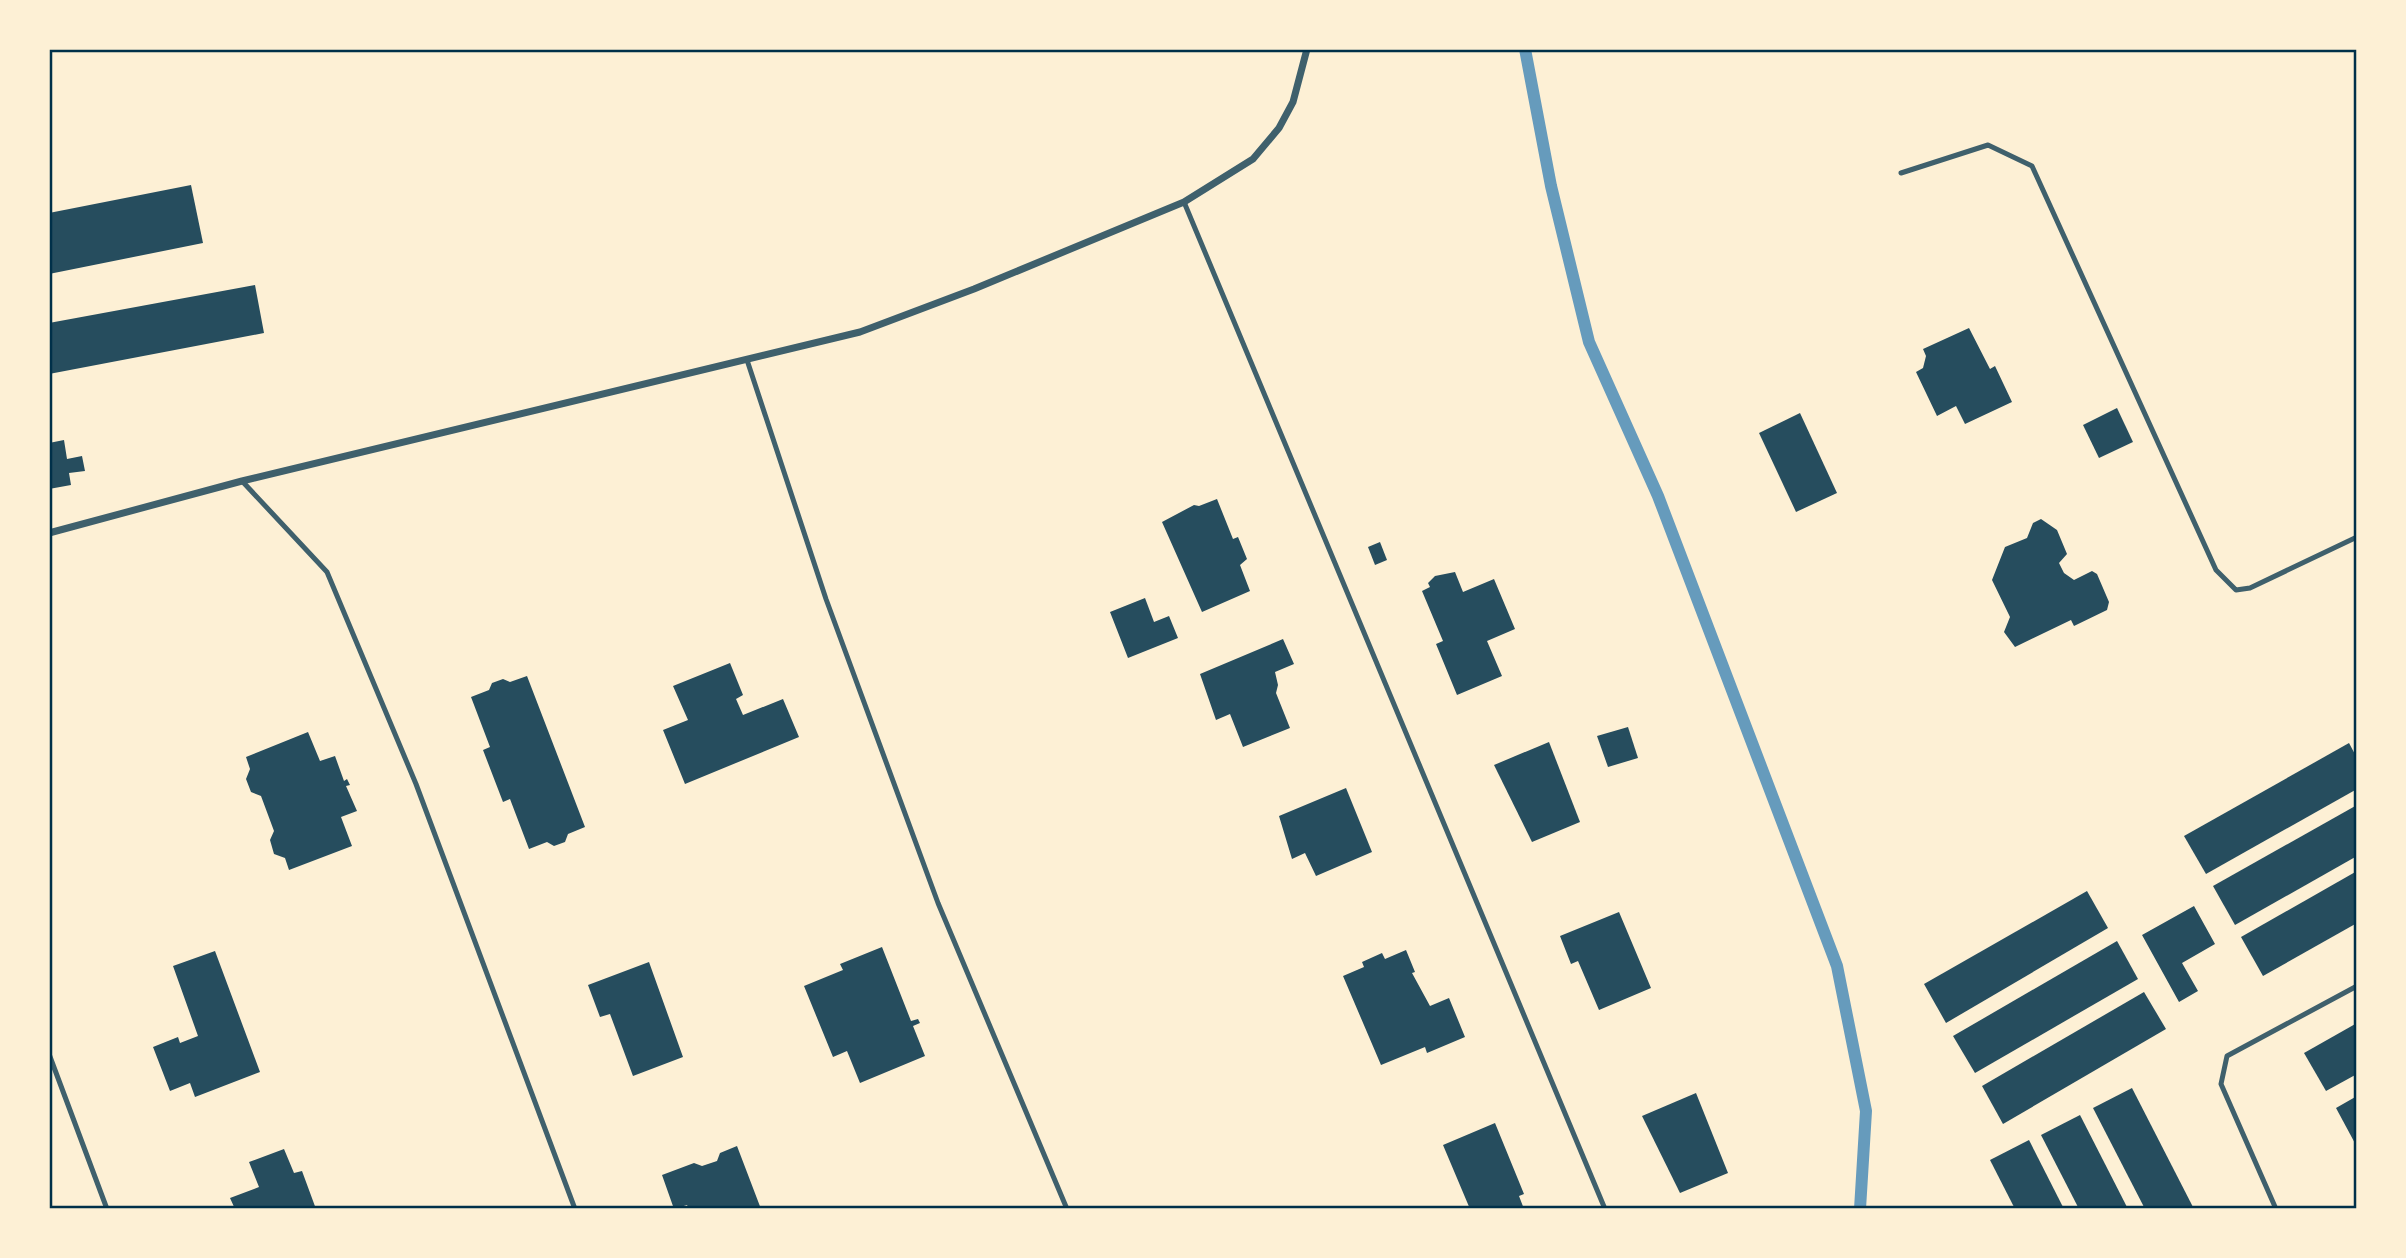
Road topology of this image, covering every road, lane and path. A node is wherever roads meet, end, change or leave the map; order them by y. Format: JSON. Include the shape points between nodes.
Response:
{"nodes":[{"id":1,"x":1307,"y":49,"type":"edge"},
{"id":2,"x":1901,"y":173,"type":"dead end"},
{"id":3,"x":1184,"y":202,"type":"junction"},
{"id":4,"x":747,"y":360,"type":"junction"},
{"id":5,"x":242,"y":481,"type":"junction"},
{"id":6,"x":49,"y":533,"type":"edge"},
{"id":7,"x":2357,"y":537,"type":"edge"},
{"id":8,"x":2357,"y":986,"type":"edge"},
{"id":9,"x":49,"y":1054,"type":"edge"},
{"id":10,"x":107,"y":1209,"type":"edge"},
{"id":11,"x":575,"y":1209,"type":"edge"},
{"id":12,"x":1067,"y":1209,"type":"edge"},
{"id":13,"x":1605,"y":1209,"type":"edge"},
{"id":14,"x":2276,"y":1209,"type":"edge"}],
"edges":[{"from":1,"to":3,"type":"street","via":[[1293,102],[1279,128],[1253,159]]},
{"from":2,"to":7,"type":"lane","via":[[1988,145],[2032,166],[2216,570],[2236,590],[2250,588]]},
{"from":3,"to":4,"type":"street","via":[[860,332]]},
{"from":3,"to":13,"type":"lane"},
{"from":4,"to":5,"type":"street"},
{"from":4,"to":12,"type":"lane","via":[[826,599],[938,903]]},
{"from":5,"to":6,"type":"street"},
{"from":5,"to":11,"type":"lane","via":[[327,572],[416,784]]},
{"from":8,"to":14,"type":"lane","via":[[2227,1056],[2221,1084]]},
{"from":9,"to":10,"type":"lane"}]}
